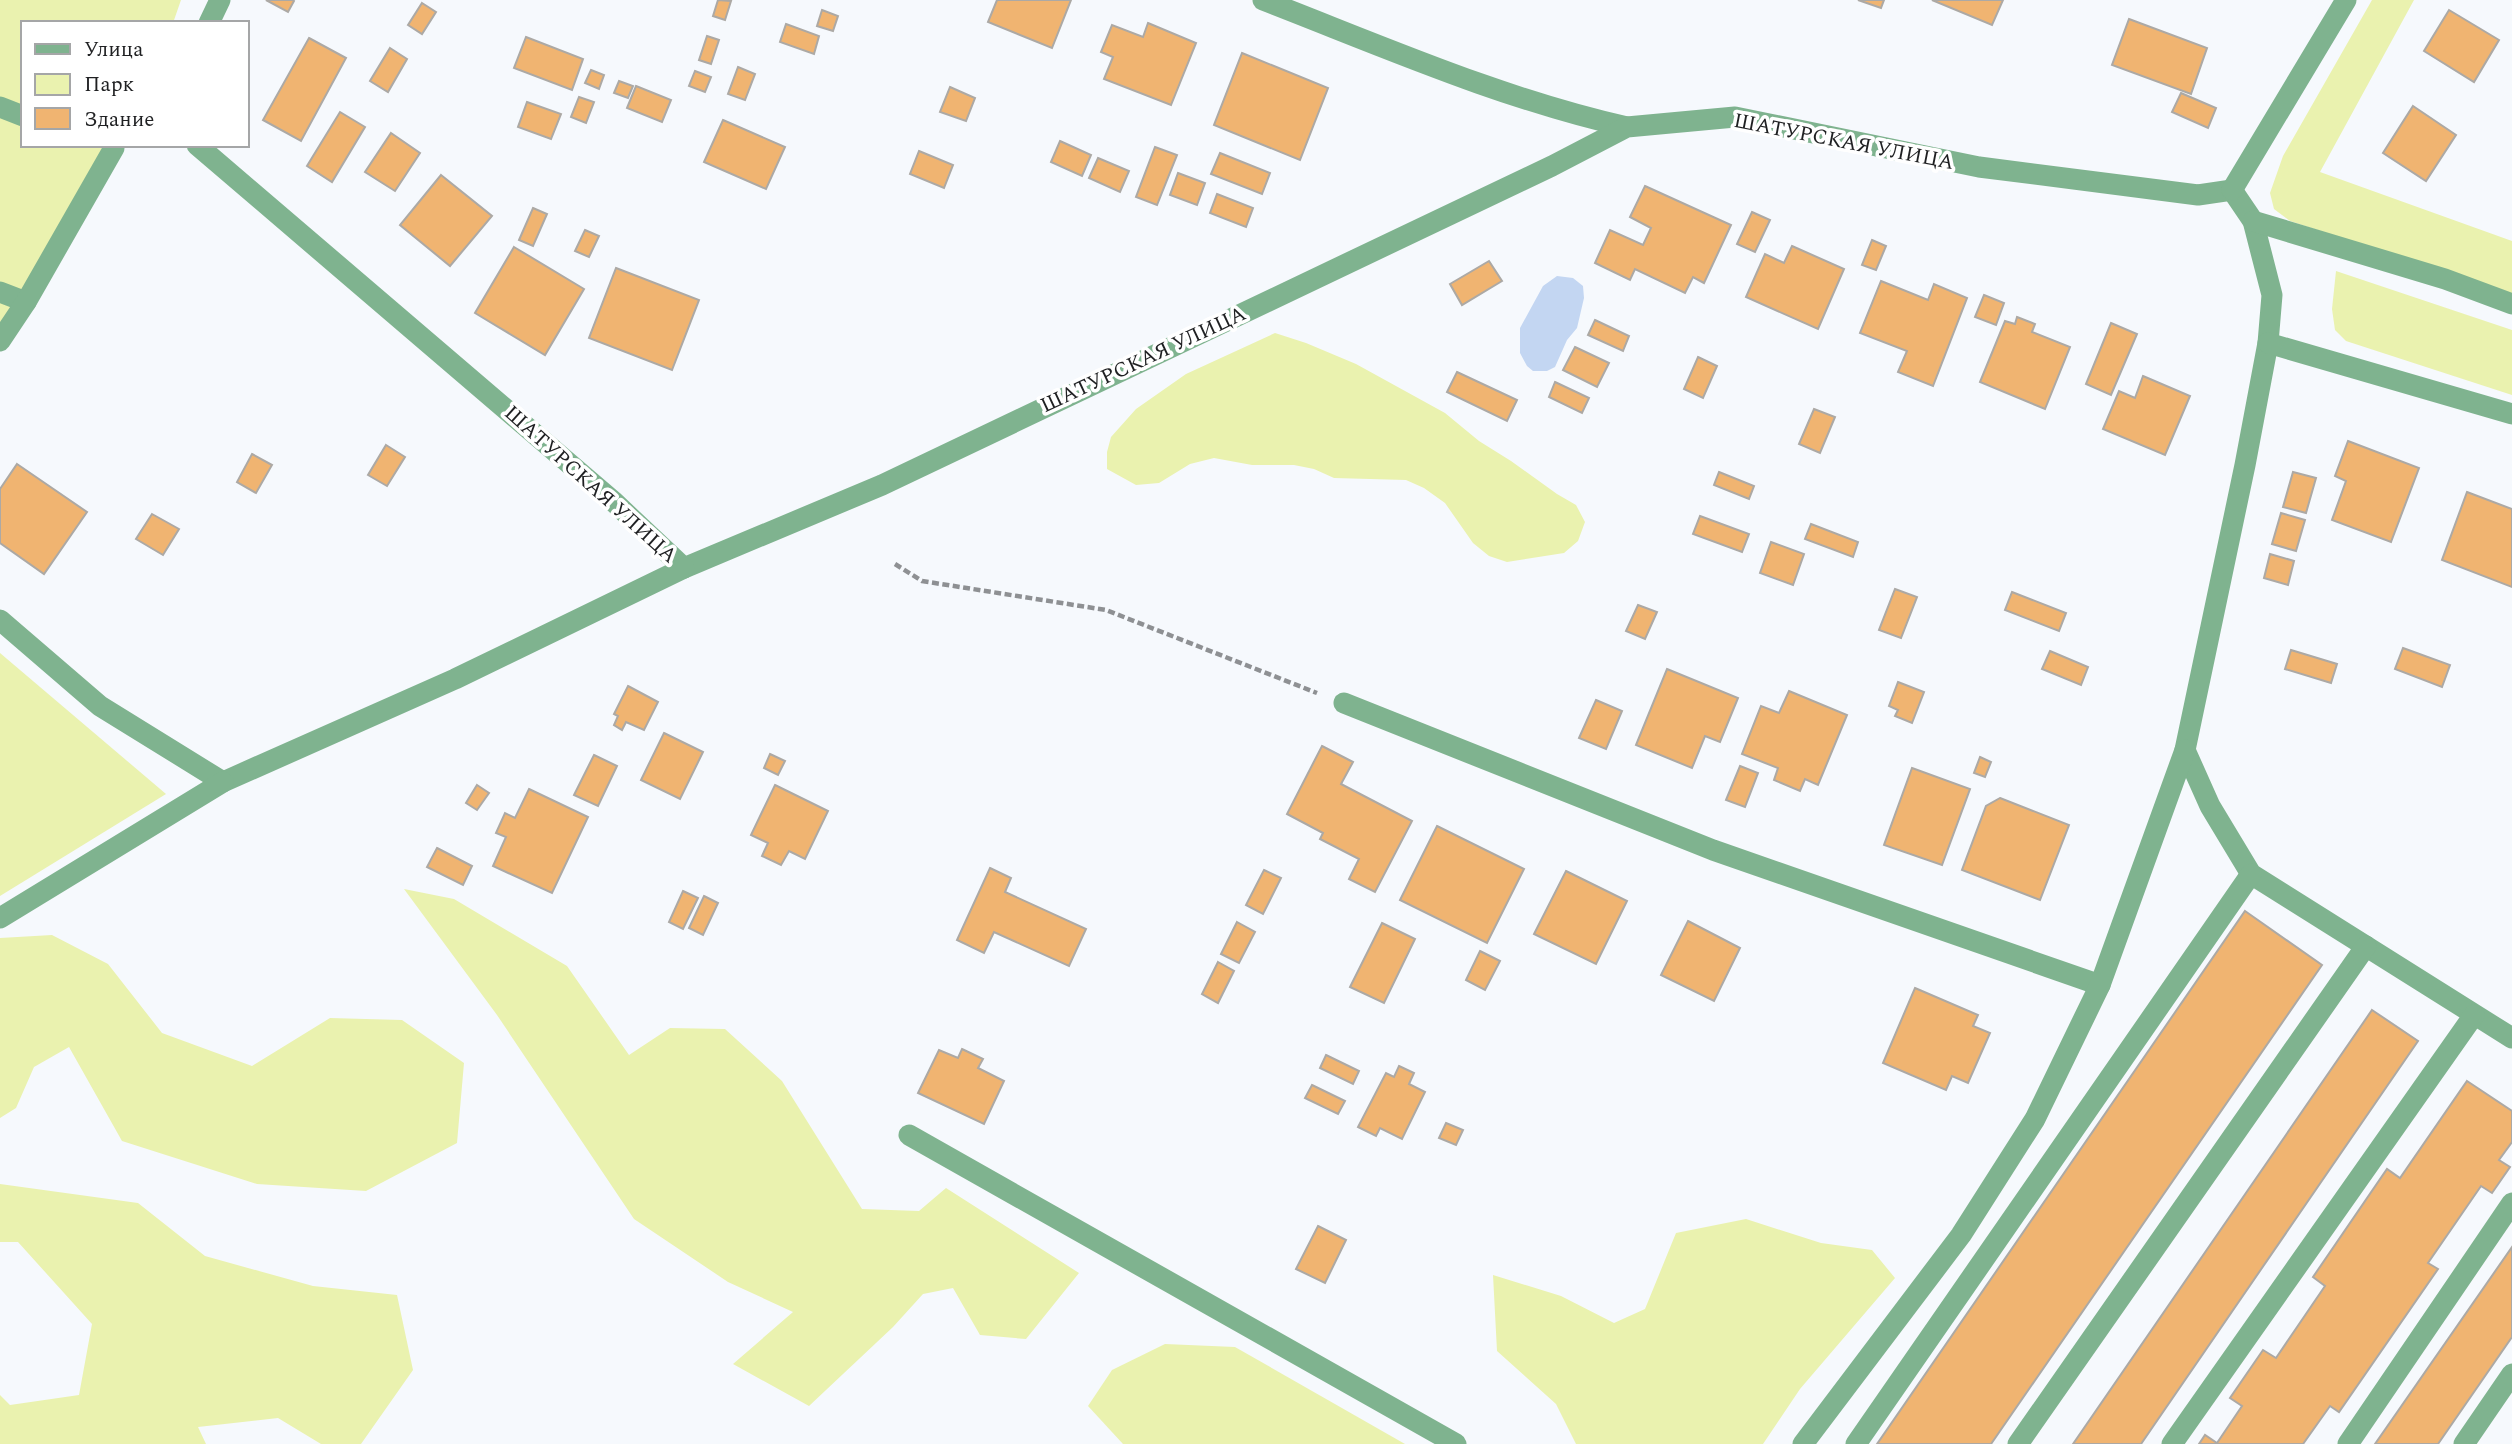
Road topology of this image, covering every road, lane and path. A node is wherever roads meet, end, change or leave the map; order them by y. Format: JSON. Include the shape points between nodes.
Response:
{"nodes":[{"id":1,"x":220,"y":0,"type":"edge"},
{"id":2,"x":1263,"y":0,"type":"edge"},
{"id":3,"x":2346,"y":0,"type":"edge"},
{"id":4,"x":210,"y":21,"type":"edge"},
{"id":5,"x":0,"y":107,"type":"edge"},
{"id":6,"x":21,"y":115,"type":"edge"},
{"id":7,"x":1627,"y":127,"type":"junction"},
{"id":8,"x":111,"y":147,"type":"edge"},
{"id":9,"x":199,"y":147,"type":"edge"},
{"id":10,"x":2232,"y":190,"type":"junction"},
{"id":11,"x":2253,"y":221,"type":"junction"},
{"id":12,"x":0,"y":292,"type":"edge"},
{"id":13,"x":26,"y":302,"type":"junction"},
{"id":14,"x":2512,"y":304,"type":"edge"},
{"id":15,"x":0,"y":341,"type":"edge"},
{"id":16,"x":2268,"y":343,"type":"junction"},
{"id":17,"x":2512,"y":414,"type":"edge"},
{"id":18,"x":895,"y":564,"type":"dead end"},
{"id":19,"x":684,"y":568,"type":"junction"},
{"id":20,"x":0,"y":620,"type":"edge"},
{"id":21,"x":1344,"y":704,"type":"joint"},
{"id":22,"x":2185,"y":750,"type":"junction"},
{"id":23,"x":223,"y":782,"type":"junction"},
{"id":24,"x":2251,"y":874,"type":"junction"},
{"id":25,"x":0,"y":918,"type":"edge"},
{"id":26,"x":2366,"y":946,"type":"junction"},
{"id":27,"x":2100,"y":985,"type":"junction"},
{"id":28,"x":2474,"y":1015,"type":"junction"},
{"id":29,"x":2512,"y":1038,"type":"edge"},
{"id":30,"x":909,"y":1135,"type":"dead end"},
{"id":31,"x":2512,"y":1203,"type":"edge"},
{"id":32,"x":2512,"y":1374,"type":"edge"},
{"id":33,"x":1456,"y":1444,"type":"edge"},
{"id":34,"x":1803,"y":1444,"type":"edge"},
{"id":35,"x":1856,"y":1444,"type":"edge"},
{"id":36,"x":2018,"y":1444,"type":"edge"},
{"id":37,"x":2172,"y":1444,"type":"edge"},
{"id":38,"x":2348,"y":1444,"type":"edge"},
{"id":39,"x":2464,"y":1444,"type":"edge"}],
"edges":[{"from":1,"to":4,"type":"street"},
{"from":2,"to":7,"type":"street","via":[[1565,113]]},
{"from":3,"to":10,"type":"street"},
{"from":5,"to":6,"type":"street"},
{"from":7,"to":10,"type":"street","name":"ШАТУРСКАЯ УЛИЦА","via":[[1735,117],[1979,167],[2198,195]]},
{"from":7,"to":19,"type":"street","name":"ШАТУРСКАЯ УЛИЦА","via":[[882,485]]},
{"from":8,"to":13,"type":"street"},
{"from":9,"to":19,"type":"street","name":"ШАТУРСКАЯ УЛИЦА","via":[[613,501]]},
{"from":10,"to":11,"type":"street"},
{"from":11,"to":14,"type":"street"},
{"from":11,"to":16,"type":"street","via":[[2272,295]]},
{"from":12,"to":13,"type":"street"},
{"from":13,"to":15,"type":"street"},
{"from":16,"to":17,"type":"street"},
{"from":16,"to":22,"type":"street"},
{"from":18,"to":21,"type":"path","via":[[922,581],[1106,610]]},
{"from":19,"to":23,"type":"street","via":[[455,679]]},
{"from":20,"to":23,"type":"street","via":[[100,706]]},
{"from":21,"to":27,"type":"street","via":[[1713,850]]},
{"from":22,"to":24,"type":"street","via":[[2210,806]]},
{"from":22,"to":27,"type":"street"},
{"from":23,"to":25,"type":"street"},
{"from":24,"to":26,"type":"street"},
{"from":24,"to":35,"type":"street"},
{"from":26,"to":28,"type":"street"},
{"from":26,"to":36,"type":"street"},
{"from":27,"to":34,"type":"street","via":[[2035,1119],[1961,1235]]},
{"from":28,"to":29,"type":"street"},
{"from":28,"to":37,"type":"street"},
{"from":30,"to":33,"type":"street"},
{"from":31,"to":38,"type":"street"},
{"from":32,"to":39,"type":"street"}]}
